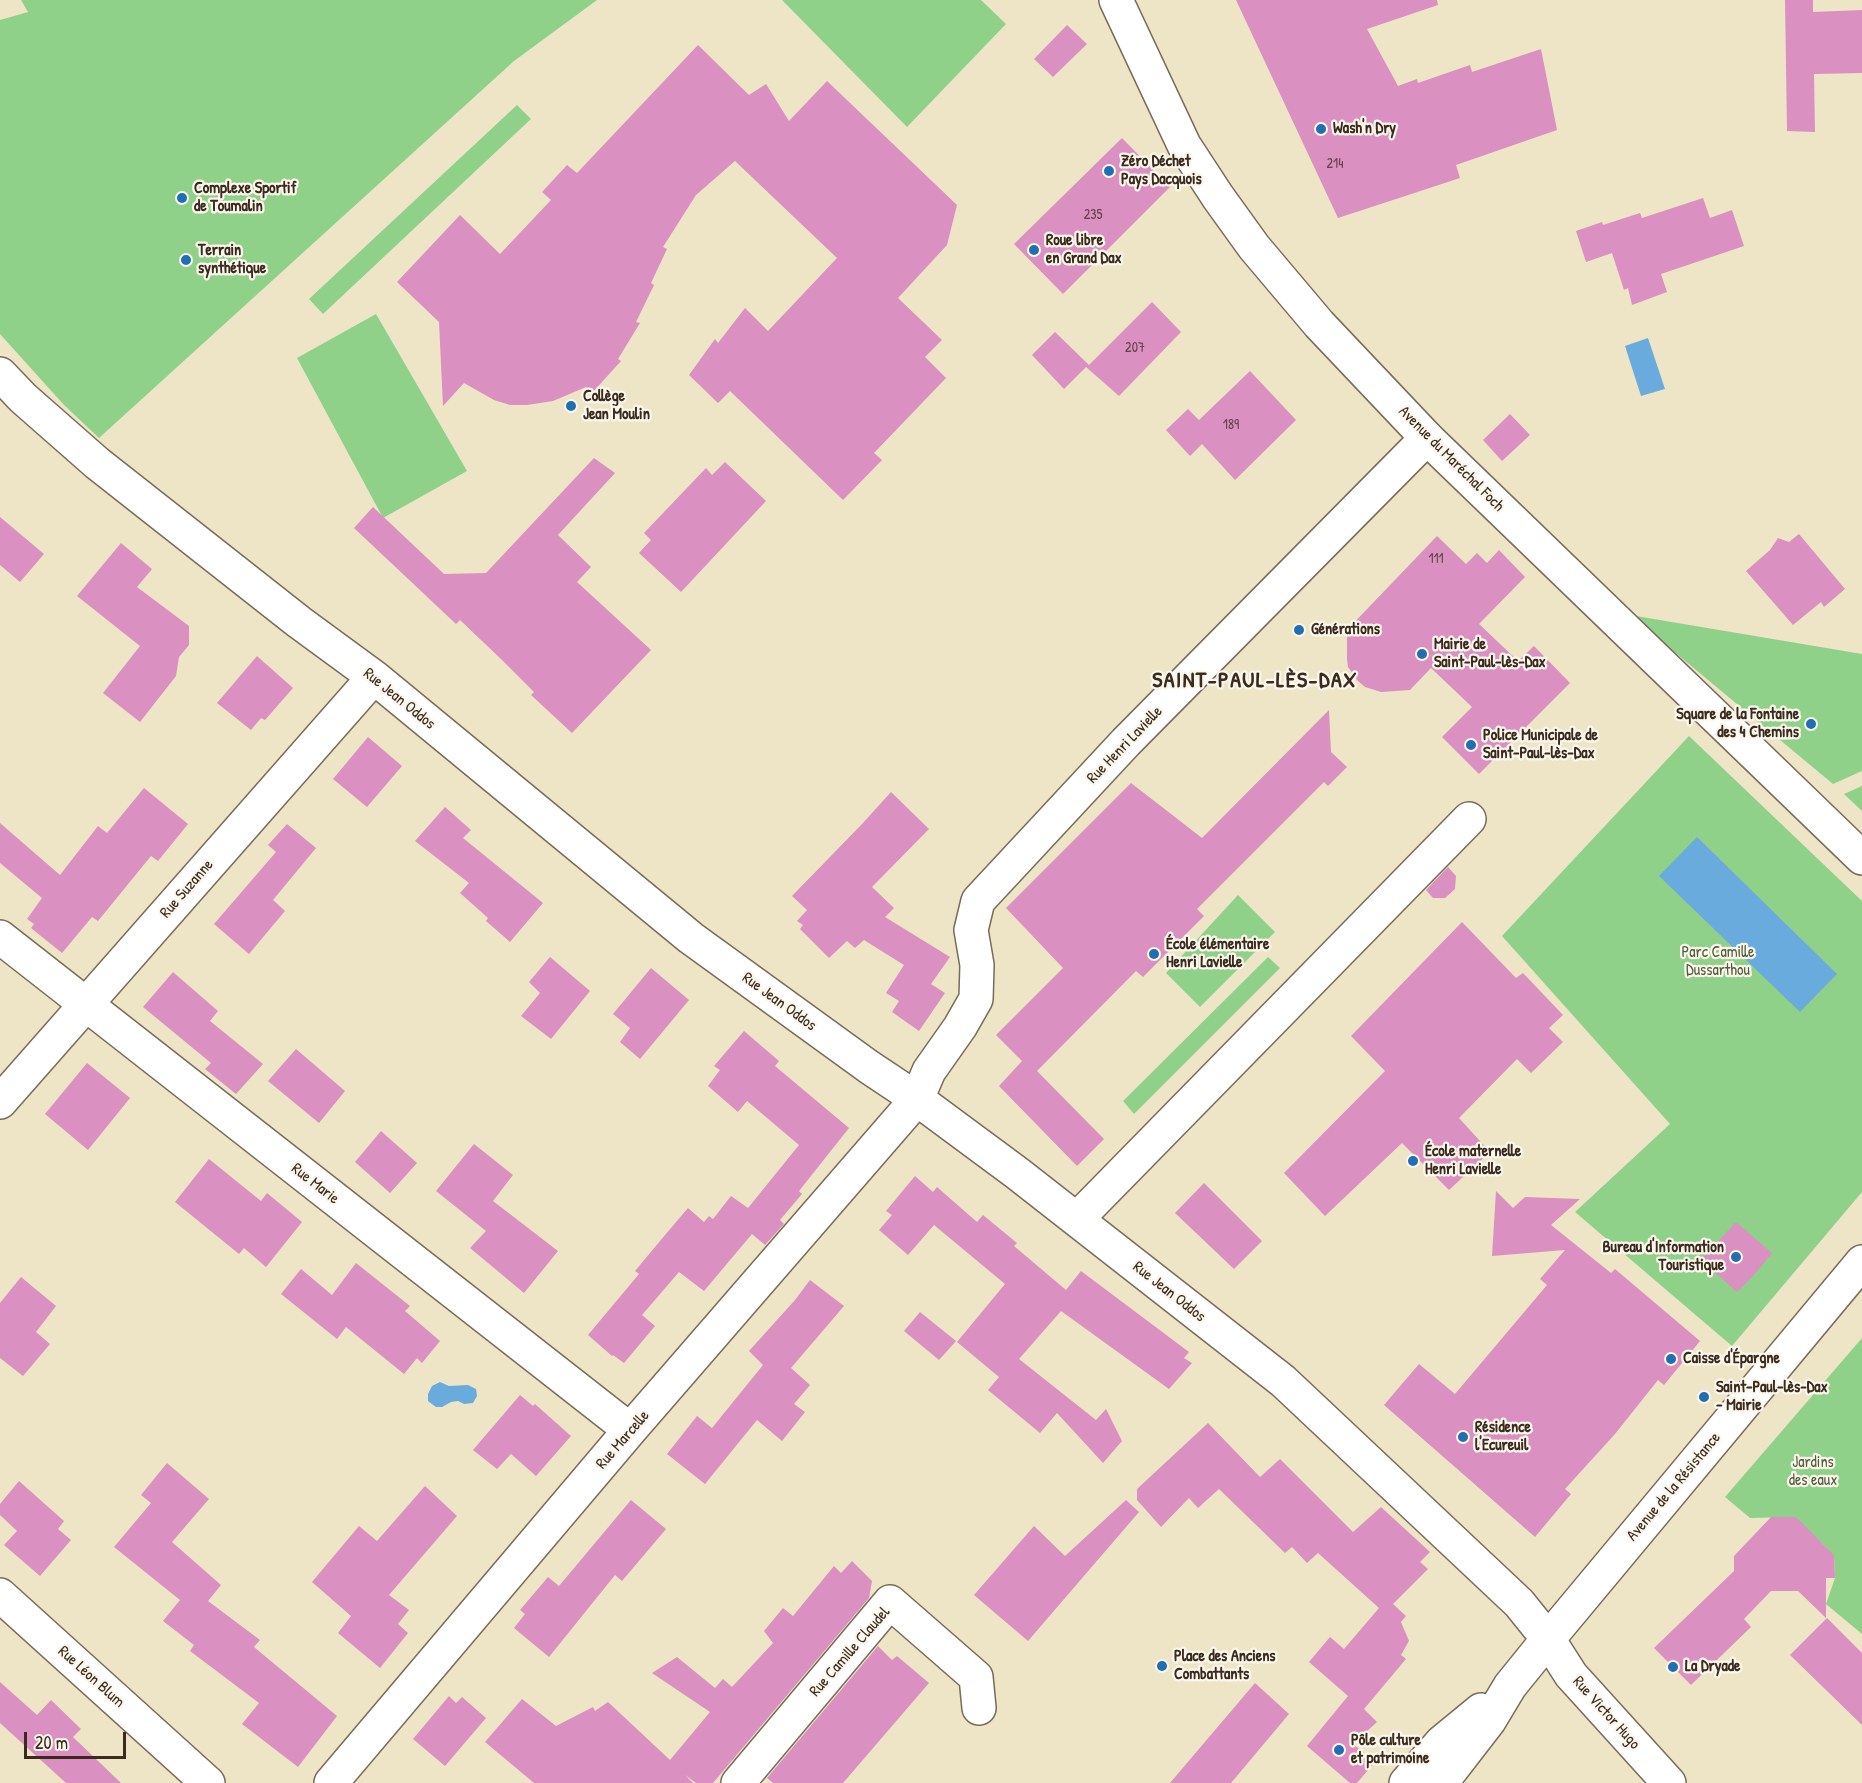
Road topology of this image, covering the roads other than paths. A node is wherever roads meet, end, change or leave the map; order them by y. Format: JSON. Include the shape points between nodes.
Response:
{"nodes":[{"id":1,"x":1116,"y":0,"type":"edge"},
{"id":2,"x":0,"y":374,"type":"edge"},
{"id":3,"x":1427,"y":438,"type":"junction"},
{"id":4,"x":374,"y":677,"type":"junction"},
{"id":5,"x":1469,"y":819,"type":"dead end"},
{"id":6,"x":1862,"y":858,"type":"edge"},
{"id":7,"x":0,"y":937,"type":"edge"},
{"id":8,"x":86,"y":1005,"type":"junction"},
{"id":9,"x":917,"y":1099,"type":"junction"},
{"id":10,"x":0,"y":1102,"type":"edge"},
{"id":11,"x":1077,"y":1219,"type":"junction"},
{"id":12,"x":1862,"y":1262,"type":"edge"},
{"id":13,"x":630,"y":1430,"type":"junction"},
{"id":14,"x":0,"y":1595,"type":"edge"},
{"id":15,"x":1548,"y":1639,"type":"junction"},
{"id":16,"x":1510,"y":1686,"type":"junction"},
{"id":17,"x":979,"y":1708,"type":"dead end"},
{"id":18,"x":208,"y":1783,"type":"edge"},
{"id":19,"x":331,"y":1783,"type":"edge"},
{"id":20,"x":738,"y":1783,"type":"edge"},
{"id":21,"x":1406,"y":1783,"type":"edge"},
{"id":22,"x":1441,"y":1783,"type":"edge"},
{"id":23,"x":1669,"y":1783,"type":"edge"}],
"edges":[{"from":1,"to":3,"type":"street","name":"Avenue du Maréchal Foch","via":[[1184,145],[1218,198],[1319,324]]},
{"from":2,"to":4,"type":"street","name":"Rue Jean Oddos","via":[[97,463]]},
{"from":3,"to":6,"type":"street","name":"Avenue du Maréchal Foch"},
{"from":3,"to":9,"type":"street","name":"Rue Henri Lavielle","via":[[1126,742],[978,901],[971,930],[977,965],[976,999],[929,1071]]},
{"from":4,"to":8,"type":"street","name":"Rue Suzanne"},
{"from":4,"to":9,"type":"street","name":"Rue Jean Oddos","via":[[691,938]]},
{"from":5,"to":11,"type":"street"},
{"from":7,"to":8,"type":"street","name":"Rue Marie"},
{"from":8,"to":10,"type":"street","name":"Rue Suzanne"},
{"from":8,"to":13,"type":"street","name":"Rue Marie"},
{"from":9,"to":11,"type":"street","name":"Rue Jean Oddos"},
{"from":9,"to":13,"type":"street","name":"Rue Marcelle"},
{"from":11,"to":15,"type":"street","name":"Rue Jean Oddos","via":[[1283,1381],[1520,1603]]},
{"from":12,"to":15,"type":"street","name":"Avenue de la Résistance"},
{"from":13,"to":19,"type":"street","name":"Rue Marcelle"},
{"from":14,"to":18,"type":"street","name":"Rue Léon Blum"},
{"from":15,"to":16,"type":"street","name":"Avenue de la Résistance"},
{"from":15,"to":23,"type":"street","name":"Rue Victor Hugo","via":[[1571,1675]]},
{"from":16,"to":21,"type":"street","name":"Avenue de la Résistance","via":[[1442,1742]]},
{"from":16,"to":22,"type":"street","name":"Avenue de la Résistance","via":[[1489,1721]]},
{"from":17,"to":20,"type":"street","name":"Rue Camille Claudel","via":[[976,1677],[890,1602]]}]}
